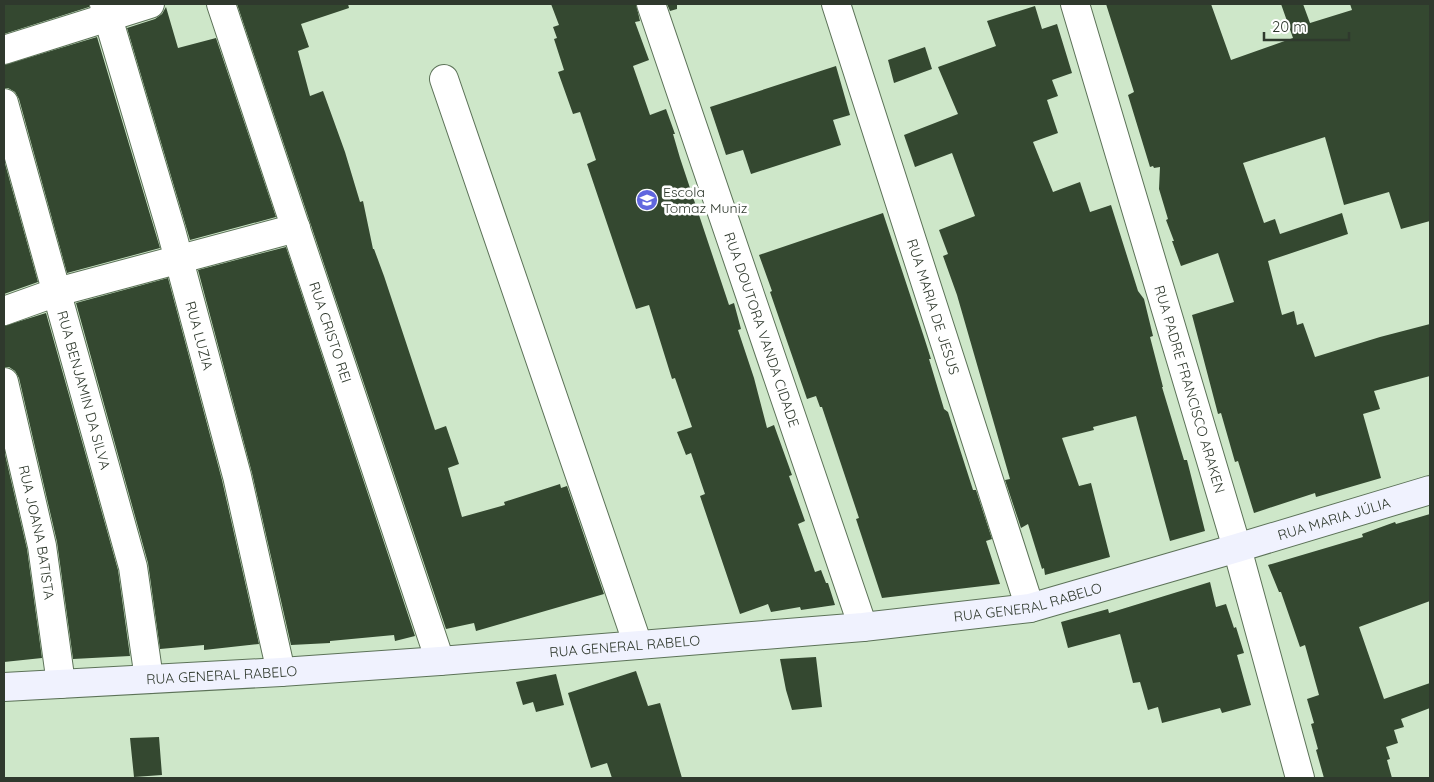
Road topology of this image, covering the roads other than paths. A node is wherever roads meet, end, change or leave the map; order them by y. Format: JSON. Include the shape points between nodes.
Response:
{"nodes":[{"id":1,"x":150,"y":4,"type":"edge"},
{"id":2,"x":222,"y":4,"type":"edge"},
{"id":3,"x":651,"y":4,"type":"edge"},
{"id":4,"x":836,"y":4,"type":"edge"},
{"id":5,"x":1075,"y":4,"type":"edge"},
{"id":6,"x":105,"y":10,"type":"edge"},
{"id":7,"x":4,"y":50,"type":"edge"},
{"id":8,"x":444,"y":80,"type":"dead end"},
{"id":9,"x":4,"y":103,"type":"edge"},
{"id":10,"x":296,"y":228,"type":"junction"},
{"id":11,"x":178,"y":259,"type":"junction"},
{"id":12,"x":58,"y":292,"type":"junction"},
{"id":13,"x":4,"y":311,"type":"edge"},
{"id":14,"x":4,"y":382,"type":"edge"},
{"id":15,"x":1430,"y":490,"type":"edge"},
{"id":16,"x":1238,"y":548,"type":"junction"},
{"id":17,"x":1030,"y":608,"type":"junction"},
{"id":18,"x":863,"y":627,"type":"junction"},
{"id":19,"x":638,"y":645,"type":"junction"},
{"id":20,"x":440,"y":660,"type":"junction"},
{"id":21,"x":281,"y":672,"type":"junction"},
{"id":22,"x":149,"y":679,"type":"junction"},
{"id":23,"x":61,"y":684,"type":"junction"},
{"id":24,"x":4,"y":687,"type":"edge"},
{"id":25,"x":1300,"y":778,"type":"edge"}],
"edges":[{"from":1,"to":6,"type":"street"},
{"from":2,"to":10,"type":"street","name":"RUA CRISTO REI"},
{"from":3,"to":18,"type":"street","name":"RUA DOUTORA VANDA CIDADE"},
{"from":4,"to":17,"type":"street","name":"RUA MARIA DE JESUS"},
{"from":5,"to":16,"type":"street","name":"RUA PADRE FRANCISCO ARAKEN"},
{"from":6,"to":7,"type":"street"},
{"from":6,"to":11,"type":"street","name":"RUA LUZIA"},
{"from":8,"to":19,"type":"street"},
{"from":9,"to":12,"type":"street","name":"RUA BENJAMIN DA SILVA"},
{"from":10,"to":11,"type":"street"},
{"from":10,"to":20,"type":"street","name":"RUA CRISTO REI"},
{"from":11,"to":12,"type":"street"},
{"from":11,"to":21,"type":"street","name":"RUA LUZIA","via":[[237,476]]},
{"from":12,"to":13,"type":"street"},
{"from":12,"to":22,"type":"street","name":"RUA BENJAMIN DA SILVA","via":[[133,567]]},
{"from":14,"to":23,"type":"street","name":"RUA JOANA BATISTA","via":[[42,546]]},
{"from":15,"to":16,"type":"street","name":"RUA MARIA JÚLIA"},
{"from":16,"to":17,"type":"street","name":"RUA GENERAL RABELO"},
{"from":16,"to":25,"type":"street","name":"RUA PADRE FRANCISCO ARAKEN"},
{"from":17,"to":18,"type":"street","name":"RUA GENERAL RABELO"},
{"from":18,"to":19,"type":"street","name":"RUA GENERAL RABELO"},
{"from":19,"to":20,"type":"street","name":"RUA GENERAL RABELO"},
{"from":20,"to":21,"type":"street","name":"RUA GENERAL RABELO"},
{"from":21,"to":22,"type":"street","name":"RUA GENERAL RABELO"},
{"from":22,"to":23,"type":"street","name":"RUA GENERAL RABELO"},
{"from":23,"to":24,"type":"street","name":"RUA GENERAL RABELO"}]}
